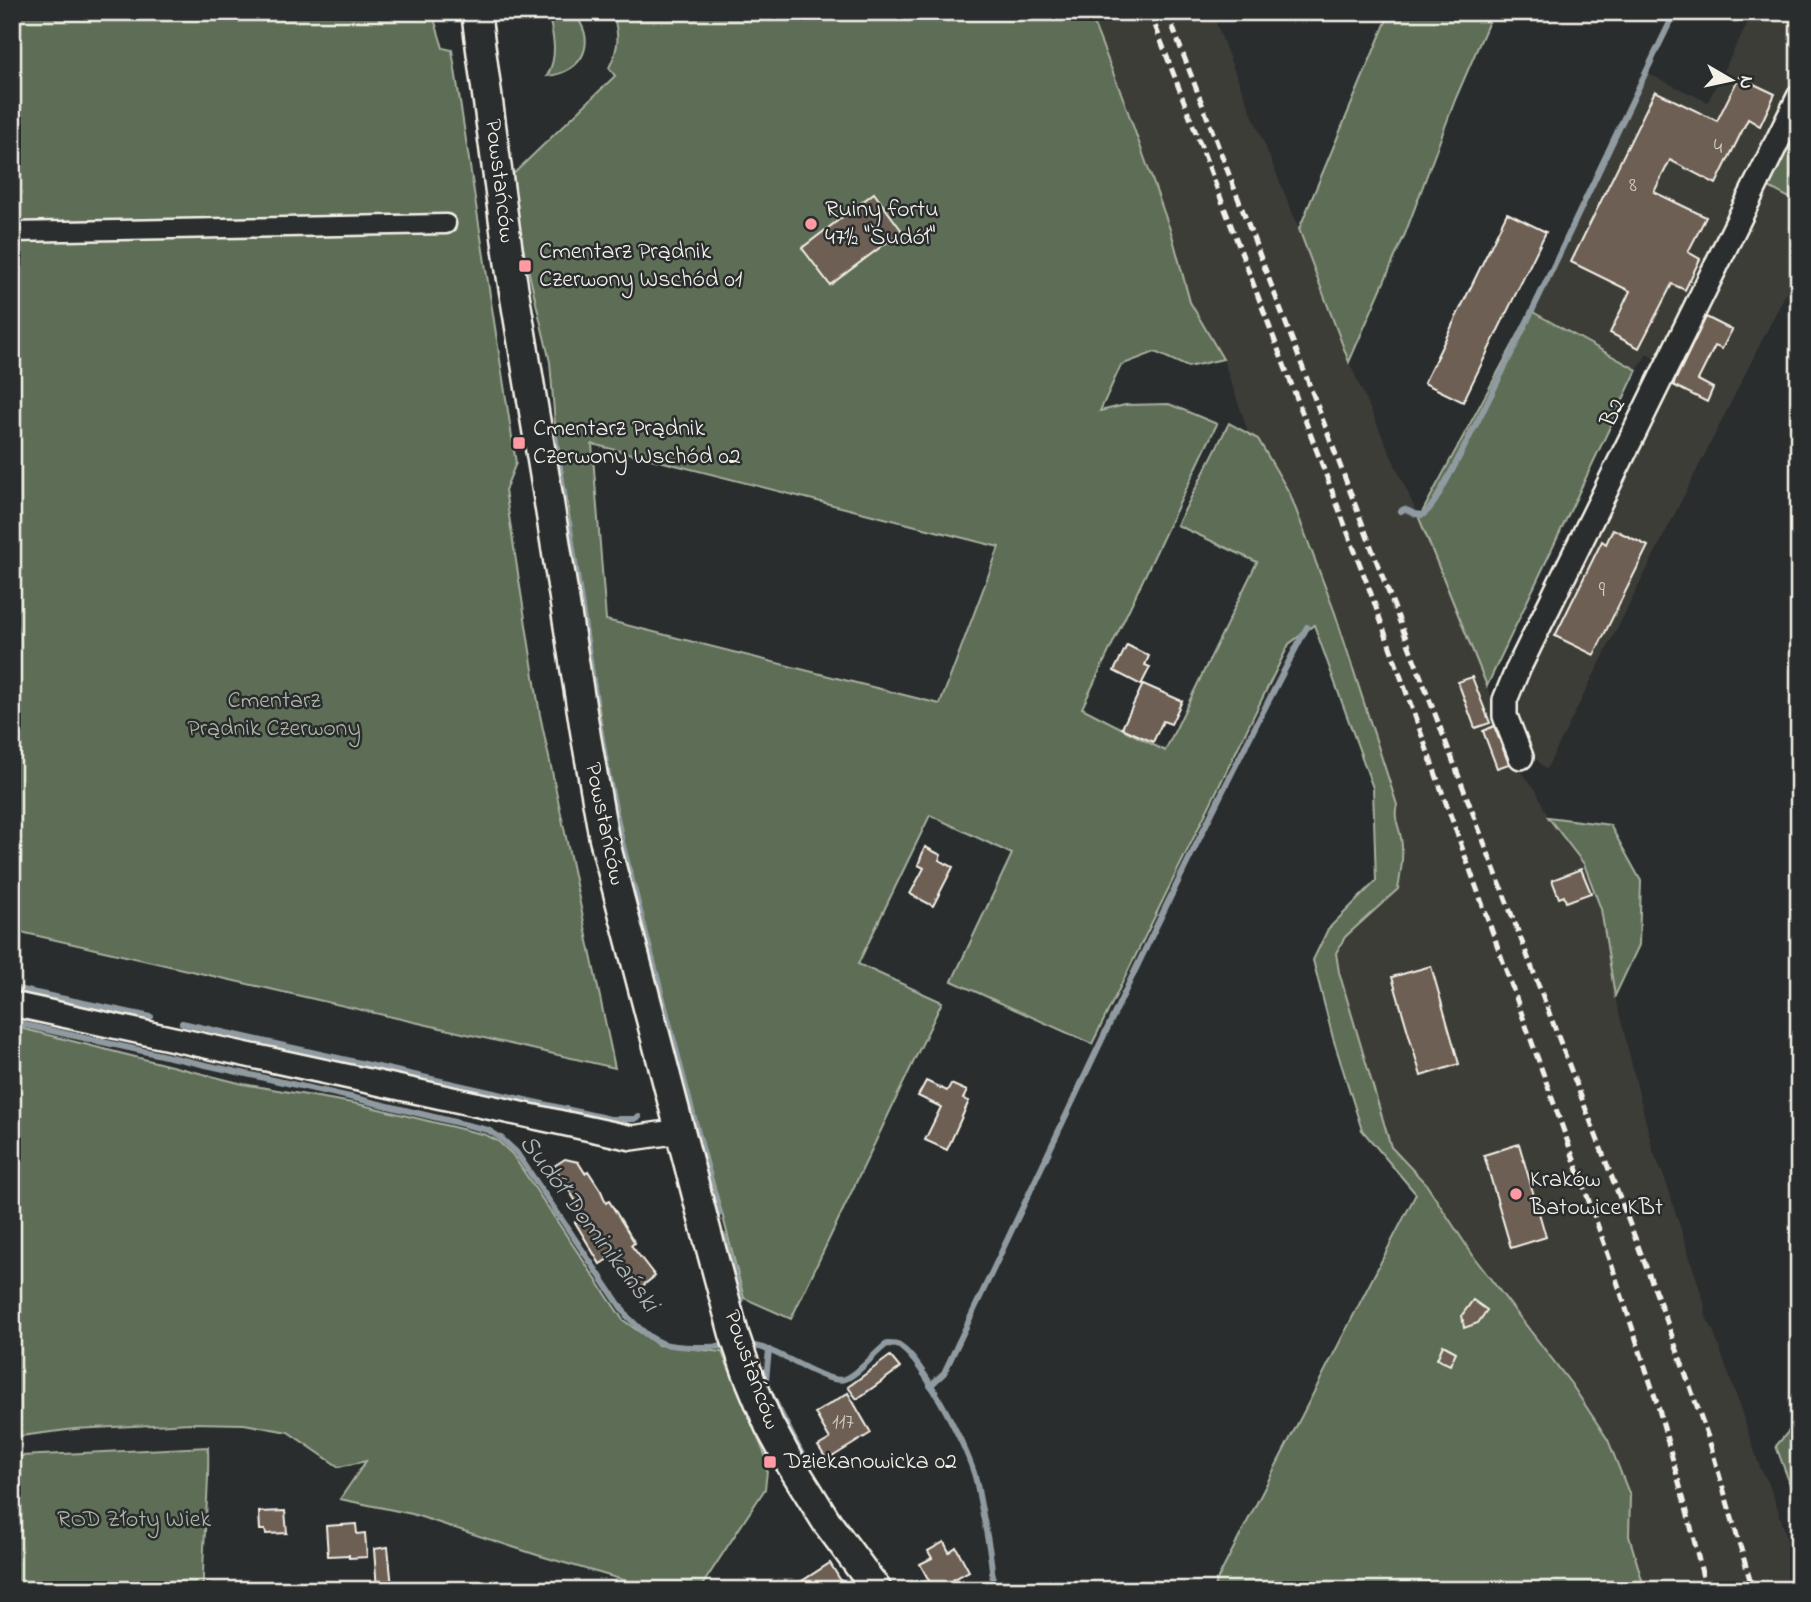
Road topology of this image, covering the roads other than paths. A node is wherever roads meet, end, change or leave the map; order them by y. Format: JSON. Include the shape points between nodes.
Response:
{"nodes":[{"id":1,"x":476,"y":12,"type":"edge"},
{"id":2,"x":1799,"y":97,"type":"edge"},
{"id":3,"x":446,"y":223,"type":"dead end"},
{"id":4,"x":12,"y":232,"type":"edge"},
{"id":5,"x":1521,"y":757,"type":"dead end"},
{"id":6,"x":12,"y":1004,"type":"edge"},
{"id":7,"x":681,"y":1131,"type":"junction"},
{"id":8,"x":877,"y":1590,"type":"edge"}],
"edges":[{"from":1,"to":7,"type":"street","name":"Powstańców","via":[[510,267],[604,839]]},
{"from":2,"to":5,"type":"street","name":"B2","via":[[1517,671],[1505,700],[1505,716]]},
{"from":3,"to":4,"type":"street"},
{"from":6,"to":7,"type":"street","via":[[632,1138]]},
{"from":7,"to":8,"type":"street","name":"Powstańców","via":[[734,1334],[769,1425],[828,1524]]}]}
